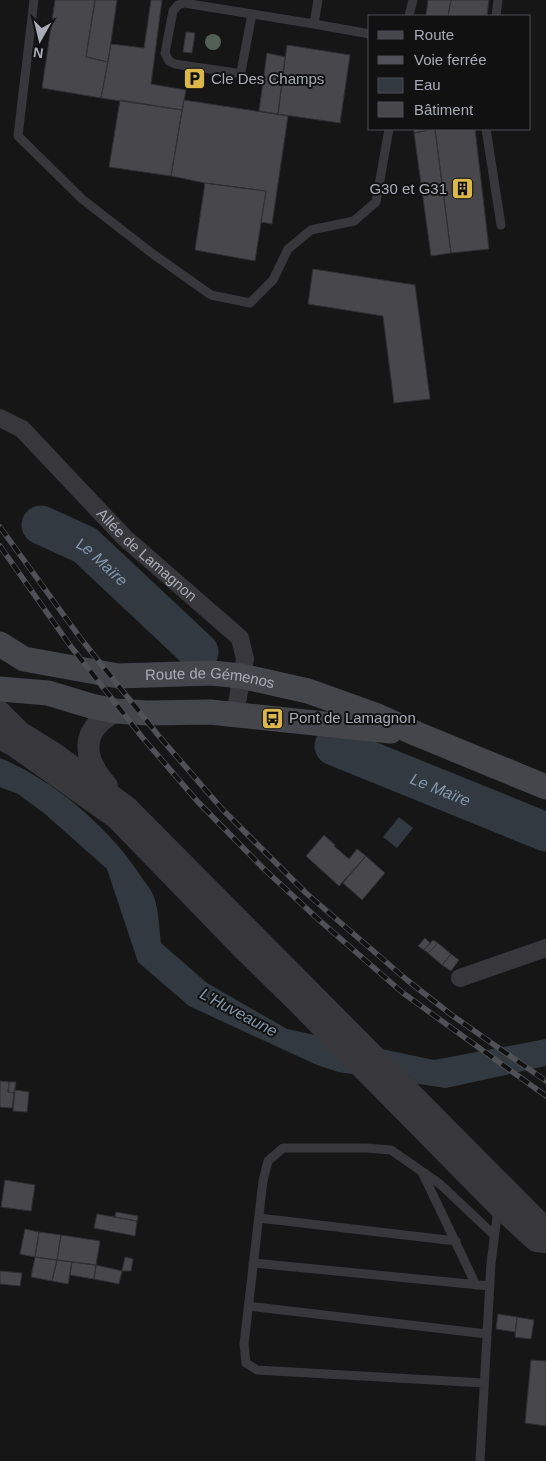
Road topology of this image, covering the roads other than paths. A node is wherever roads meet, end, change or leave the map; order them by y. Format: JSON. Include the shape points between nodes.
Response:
{"nodes":[{"id":1,"x":34,"y":0,"type":"edge"},
{"id":2,"x":318,"y":0,"type":"edge"},
{"id":3,"x":413,"y":0,"type":"edge"},
{"id":4,"x":498,"y":0,"type":"edge"},
{"id":5,"x":252,"y":14,"type":"junction"},
{"id":6,"x":409,"y":15,"type":"edge"},
{"id":7,"x":496,"y":15,"type":"edge"},
{"id":8,"x":314,"y":24,"type":"junction"},
{"id":9,"x":368,"y":34,"type":"edge"},
{"id":10,"x":388,"y":130,"type":"edge"},
{"id":11,"x":486,"y":130,"type":"edge"},
{"id":12,"x":501,"y":225,"type":"dead end"},
{"id":13,"x":0,"y":418,"type":"edge"},
{"id":14,"x":0,"y":644,"type":"edge"},
{"id":15,"x":242,"y":676,"type":"junction"},
{"id":16,"x":0,"y":689,"type":"edge"},
{"id":17,"x":115,"y":711,"type":"junction"},
{"id":18,"x":0,"y":712,"type":"edge"},
{"id":19,"x":235,"y":714,"type":"junction"},
{"id":20,"x":417,"y":734,"type":"junction"},
{"id":21,"x":0,"y":739,"type":"edge"},
{"id":22,"x":546,"y":787,"type":"edge"},
{"id":23,"x":126,"y":807,"type":"junction"},
{"id":24,"x":143,"y":834,"type":"junction"},
{"id":25,"x":546,"y":948,"type":"edge"},
{"id":26,"x":460,"y":978,"type":"dead end"},
{"id":27,"x":421,"y":1169,"type":"junction"},
{"id":28,"x":504,"y":1200,"type":"junction"},
{"id":29,"x":259,"y":1218,"type":"junction"},
{"id":30,"x":546,"y":1229,"type":"edge"},
{"id":31,"x":494,"y":1235,"type":"junction"},
{"id":32,"x":456,"y":1241,"type":"junction"},
{"id":33,"x":546,"y":1242,"type":"edge"},
{"id":34,"x":253,"y":1263,"type":"junction"},
{"id":35,"x":476,"y":1285,"type":"junction"},
{"id":36,"x":490,"y":1286,"type":"junction"},
{"id":37,"x":248,"y":1306,"type":"junction"},
{"id":38,"x":487,"y":1334,"type":"junction"},
{"id":39,"x":484,"y":1383,"type":"junction"},
{"id":40,"x":480,"y":1461,"type":"edge"}],
"edges":[{"from":1,"to":10,"type":"lane","via":[[18,136],[82,199],[211,295],[250,303],[273,280],[288,249],[311,230],[354,221],[376,202]]},
{"from":2,"to":8,"type":"lane"},
{"from":3,"to":6,"type":"lane"},
{"from":4,"to":7,"type":"lane"},
{"from":5,"to":5,"type":"lane","via":[[184,3],[178,5],[173,11],[165,53],[169,61],[241,72]]},
{"from":5,"to":8,"type":"lane"},
{"from":8,"to":9,"type":"lane"},
{"from":11,"to":12,"type":"lane"},
{"from":13,"to":15,"type":"street","name":"Allée de Lamagnon","via":[[22,429],[125,538],[240,638],[245,659]]},
{"from":14,"to":15,"type":"main road","name":"Route de Gémenos","via":[[24,659],[118,676],[212,673]]},
{"from":15,"to":19,"type":"street","name":"Allée de Lamagnon"},
{"from":15,"to":20,"type":"main road","name":"Route de Gémenos","via":[[308,691]]},
{"from":16,"to":17,"type":"main road","name":"Route de Gémenos","via":[[48,692]]},
{"from":17,"to":19,"type":"main road","name":"Route de Gémenos"},
{"from":17,"to":23,"type":"street","via":[[92,732],[88,753],[98,775]]},
{"from":18,"to":23,"type":"street","via":[[20,732]]},
{"from":19,"to":20,"type":"main road","name":"Route de Gémenos"},
{"from":20,"to":22,"type":"main road","name":"Route de Gémenos"},
{"from":21,"to":24,"type":"street"},
{"from":23,"to":24,"type":"street"},
{"from":24,"to":28,"type":"street","via":[[325,1007],[443,1126]]},
{"from":24,"to":28,"type":"street","via":[[246,952],[402,1109]]},
{"from":25,"to":26,"type":"street"},
{"from":27,"to":29,"type":"lane","via":[[391,1150],[283,1148],[268,1162]]},
{"from":27,"to":31,"type":"lane"},
{"from":27,"to":32,"type":"lane"},
{"from":28,"to":30,"type":"street"},
{"from":28,"to":31,"type":"lane"},
{"from":28,"to":33,"type":"street","via":[[536,1241]]},
{"from":29,"to":32,"type":"lane"},
{"from":29,"to":34,"type":"lane"},
{"from":31,"to":36,"type":"lane"},
{"from":32,"to":35,"type":"lane"},
{"from":34,"to":35,"type":"lane"},
{"from":34,"to":37,"type":"lane"},
{"from":35,"to":36,"type":"lane"},
{"from":36,"to":38,"type":"lane"},
{"from":37,"to":38,"type":"lane"},
{"from":37,"to":39,"type":"lane","via":[[244,1344],[246,1363],[257,1370]]},
{"from":38,"to":39,"type":"lane"},
{"from":39,"to":40,"type":"lane"}]}
